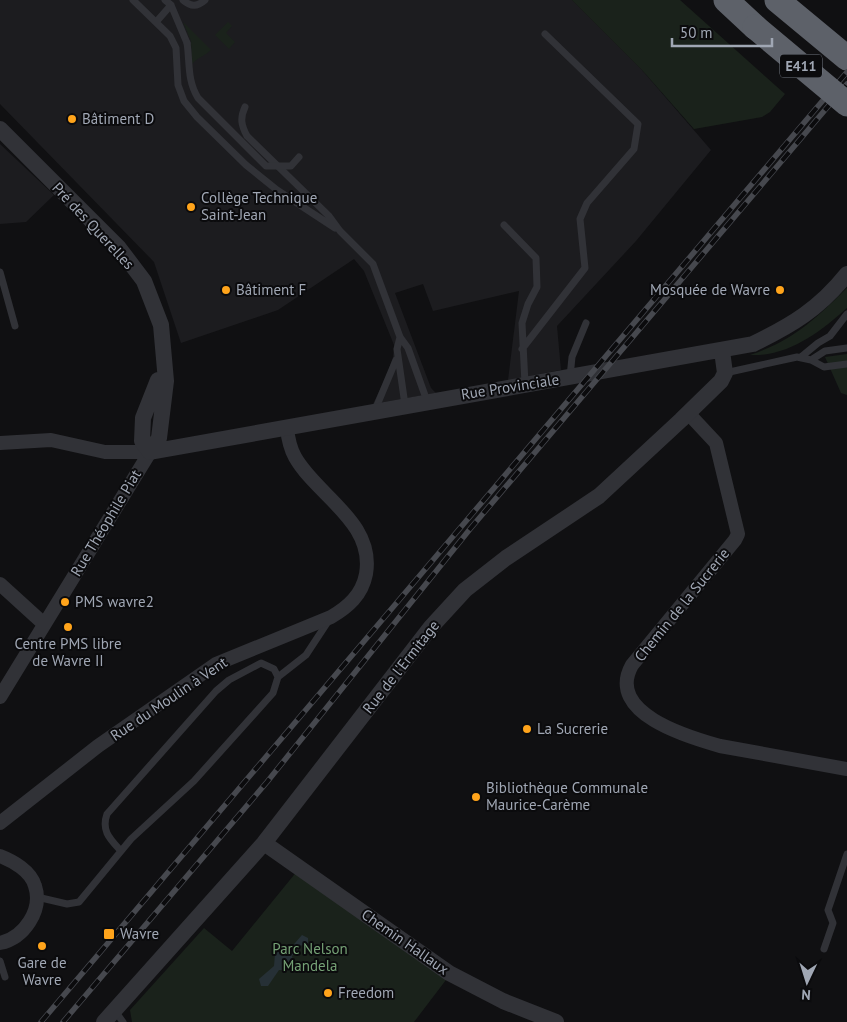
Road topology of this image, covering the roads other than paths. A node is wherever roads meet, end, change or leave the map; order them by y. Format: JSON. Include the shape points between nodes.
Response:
{"nodes":[{"id":1,"x":133,"y":0,"type":"edge"},
{"id":2,"x":183,"y":0,"type":"edge"},
{"id":3,"x":205,"y":0,"type":"edge"},
{"id":4,"x":726,"y":0,"type":"edge"},
{"id":5,"x":777,"y":0,"type":"edge"},
{"id":6,"x":168,"y":3,"type":"edge"},
{"id":7,"x":157,"y":21,"type":"junction"},
{"id":8,"x":545,"y":34,"type":"dead end"},
{"id":9,"x":847,"y":58,"type":"edge"},
{"id":10,"x":847,"y":104,"type":"edge"},
{"id":11,"x":245,"y":107,"type":"dead end"},
{"id":12,"x":0,"y":129,"type":"edge"},
{"id":13,"x":299,"y":157,"type":"dead end"},
{"id":14,"x":504,"y":225,"type":"dead end"},
{"id":15,"x":340,"y":231,"type":"junction"},
{"id":16,"x":0,"y":272,"type":"edge"},
{"id":17,"x":847,"y":274,"type":"edge"},
{"id":18,"x":847,"y":314,"type":"edge"},
{"id":19,"x":586,"y":323,"type":"dead end"},
{"id":20,"x":15,"y":326,"type":"dead end"},
{"id":21,"x":400,"y":338,"type":"junction"},
{"id":22,"x":847,"y":348,"type":"edge"},
{"id":23,"x":522,"y":349,"type":"junction"},
{"id":24,"x":722,"y":351,"type":"junction"},
{"id":25,"x":801,"y":357,"type":"junction"},
{"id":26,"x":397,"y":358,"type":"junction"},
{"id":27,"x":811,"y":360,"type":"junction"},
{"id":28,"x":847,"y":364,"type":"edge"},
{"id":29,"x":725,"y":373,"type":"junction"},
{"id":30,"x":570,"y":377,"type":"junction"},
{"id":31,"x":525,"y":384,"type":"junction"},
{"id":32,"x":427,"y":401,"type":"junction"},
{"id":33,"x":405,"y":405,"type":"junction"},
{"id":34,"x":374,"y":411,"type":"junction"},
{"id":35,"x":688,"y":413,"type":"junction"},
{"id":36,"x":287,"y":428,"type":"junction"},
{"id":37,"x":0,"y":443,"type":"edge"},
{"id":38,"x":150,"y":452,"type":"junction"},
{"id":39,"x":0,"y":584,"type":"edge"},
{"id":40,"x":331,"y":617,"type":"junction"},
{"id":41,"x":44,"y":624,"type":"junction"},
{"id":42,"x":278,"y":677,"type":"junction"},
{"id":43,"x":0,"y":697,"type":"edge"},
{"id":44,"x":847,"y":769,"type":"edge"},
{"id":45,"x":0,"y":823,"type":"edge"},
{"id":46,"x":264,"y":843,"type":"junction"},
{"id":47,"x":121,"y":851,"type":"junction"},
{"id":48,"x":847,"y":854,"type":"edge"},
{"id":49,"x":0,"y":856,"type":"edge"},
{"id":50,"x":37,"y":897,"type":"junction"},
{"id":51,"x":0,"y":943,"type":"edge"},
{"id":52,"x":824,"y":948,"type":"dead end"},
{"id":53,"x":0,"y":961,"type":"edge"},
{"id":54,"x":5,"y":977,"type":"dead end"},
{"id":55,"x":114,"y":1018,"type":"edge"},
{"id":56,"x":556,"y":1022,"type":"edge"}],
"edges":[{"from":1,"to":7,"type":"lane"},
{"from":2,"to":3,"type":"lane","via":[[193,6]]},
{"from":4,"to":10,"type":"highway","number":"E411","bridge":true},
{"from":5,"to":9,"type":"highway","number":"E411"},
{"from":6,"to":7,"type":"lane"},
{"from":6,"to":13,"type":"lane","bridge":true,"via":[[187,43],[188,74],[198,98],[266,166],[291,166]]},
{"from":7,"to":15,"type":"lane","via":[[176,48],[178,85],[197,117],[277,190]]},
{"from":8,"to":23,"type":"lane","via":[[638,124],[634,149],[587,203],[580,219],[585,268]]},
{"from":11,"to":15,"type":"lane","via":[[241,117],[248,136],[329,216]]},
{"from":12,"to":38,"type":"street","name":"Pré des Querelles","via":[[119,248],[144,281],[160,325],[166,380],[159,438]]},
{"from":14,"to":23,"type":"lane","via":[[536,258],[537,287],[522,323]]},
{"from":15,"to":21,"type":"lane","via":[[373,264]]},
{"from":16,"to":20,"type":"lane"},
{"from":17,"to":24,"type":"street","name":"Rue Provinciale","via":[[813,311],[788,327],[753,344]]},
{"from":18,"to":25,"type":"lane","via":[[830,336]]},
{"from":19,"to":30,"type":"lane","via":[[572,358]]},
{"from":21,"to":26,"type":"lane"},
{"from":21,"to":32,"type":"lane","via":[[408,348]]},
{"from":22,"to":27,"type":"lane","via":[[826,351]]},
{"from":23,"to":31,"type":"lane"},
{"from":24,"to":29,"type":"street"},
{"from":24,"to":30,"type":"street","name":"Rue Provinciale"},
{"from":25,"to":27,"type":"lane"},
{"from":25,"to":29,"type":"lane","via":[[783,358]]},
{"from":26,"to":33,"type":"lane"},
{"from":26,"to":34,"type":"lane"},
{"from":27,"to":28,"type":"lane","via":[[824,367]]},
{"from":29,"to":35,"type":"street","name":"Rue de l'Ermitage"},
{"from":30,"to":31,"type":"street","name":"Rue Provinciale"},
{"from":31,"to":32,"type":"street","name":"Rue Provinciale"},
{"from":32,"to":33,"type":"street","name":"Rue Provinciale"},
{"from":33,"to":34,"type":"street","name":"Rue Provinciale"},
{"from":34,"to":36,"type":"street","name":"Rue Provinciale"},
{"from":35,"to":44,"type":"street","name":"Chemin de la Sucrerie","via":[[716,443],[738,534],[632,665],[627,681],[628,695],[649,717],[701,740]]},
{"from":35,"to":46,"type":"street","name":"Rue de l'Ermitage","via":[[599,496],[506,558],[465,590],[431,627]]},
{"from":36,"to":38,"type":"street","name":"Rue Provinciale"},
{"from":36,"to":40,"type":"street","via":[[295,458],[355,526],[366,552],[367,569],[361,588],[347,607]]},
{"from":37,"to":38,"type":"street","via":[[51,440],[105,452]]},
{"from":38,"to":41,"type":"street","name":"Rue Théophile Piat"},
{"from":39,"to":41,"type":"street"},
{"from":40,"to":42,"type":"lane","via":[[306,655]]},
{"from":40,"to":45,"type":"street","name":"Rue du Moulin à Vent","via":[[216,664],[45,786]]},
{"from":41,"to":43,"type":"street","name":"Rue Théophile Piat"},
{"from":42,"to":47,"type":"lane","via":[[273,694],[230,743]]},
{"from":42,"to":47,"type":"lane","via":[[274,669],[261,663],[216,690],[107,814],[103,825],[107,836]]},
{"from":46,"to":55,"type":"street","name":"Rue de l'Ermitage"},
{"from":46,"to":56,"type":"street","name":"Chemin Hallaux","via":[[449,974],[503,1001]]},
{"from":47,"to":50,"type":"lane","via":[[78,902],[67,904]]},
{"from":48,"to":52,"type":"lane","via":[[828,910],[833,923]]},
{"from":49,"to":50,"type":"street","via":[[27,873],[35,884]]},
{"from":50,"to":51,"type":"street","via":[[34,913],[26,928]]},
{"from":53,"to":54,"type":"lane"}]}
